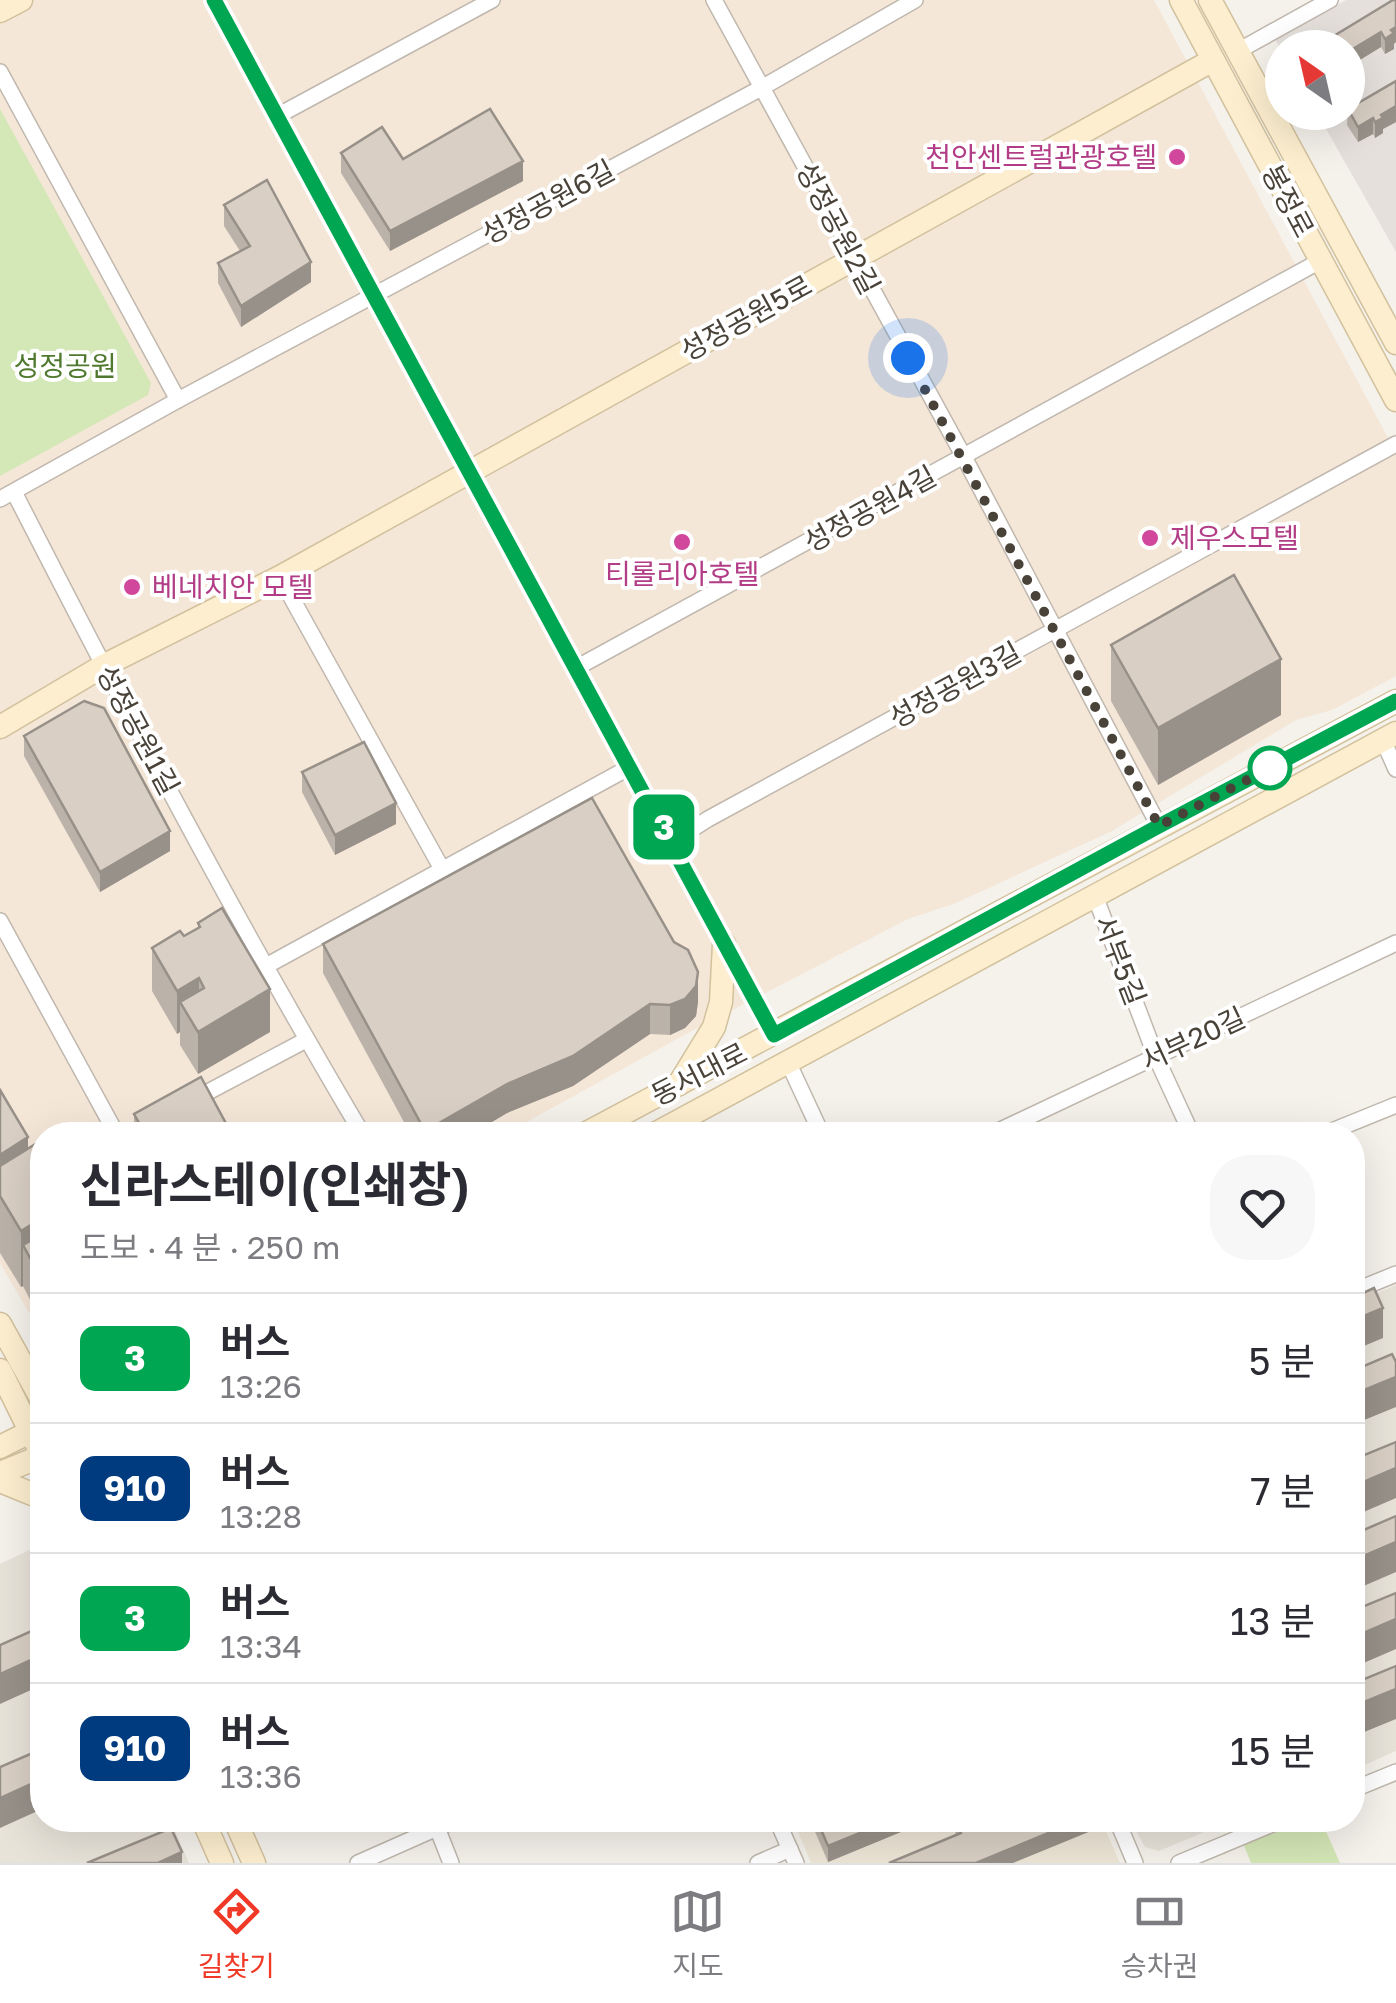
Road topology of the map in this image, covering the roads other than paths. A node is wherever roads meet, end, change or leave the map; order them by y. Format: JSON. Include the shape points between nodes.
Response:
{"nodes":[{"id":1,"x":21,"y":0,"type":"edge"},
{"id":2,"x":214,"y":0,"type":"edge"},
{"id":3,"x":492,"y":0,"type":"edge"},
{"id":4,"x":714,"y":0,"type":"edge"},
{"id":5,"x":916,"y":0,"type":"edge"},
{"id":6,"x":1182,"y":0,"type":"edge"},
{"id":7,"x":1210,"y":0,"type":"edge"},
{"id":8,"x":1330,"y":0,"type":"edge"},
{"id":9,"x":0,"y":11,"type":"edge"},
{"id":10,"x":1238,"y":51,"type":"junction"},
{"id":11,"x":1214,"y":60,"type":"junction"},
{"id":12,"x":0,"y":72,"type":"edge"},
{"id":13,"x":763,"y":86,"type":"junction"},
{"id":14,"x":278,"y":115,"type":"junction"},
{"id":15,"x":853,"y":258,"type":"junction"},
{"id":16,"x":1320,"y":261,"type":"junction"},
{"id":17,"x":376,"y":294,"type":"junction"},
{"id":18,"x":1396,"y":343,"type":"edge"},
{"id":19,"x":178,"y":400,"type":"junction"},
{"id":20,"x":1396,"y":400,"type":"edge"},
{"id":21,"x":1396,"y":444,"type":"edge"},
{"id":22,"x":964,"y":457,"type":"junction"},
{"id":23,"x":469,"y":473,"type":"junction"},
{"id":24,"x":7,"y":496,"type":"edge"},
{"id":25,"x":280,"y":578,"type":"junction"},
{"id":26,"x":1054,"y":630,"type":"junction"},
{"id":27,"x":103,"y":666,"type":"junction"},
{"id":28,"x":576,"y":668,"type":"junction"},
{"id":29,"x":1396,"y":701,"type":"edge"},
{"id":30,"x":0,"y":727,"type":"edge"},
{"id":31,"x":1390,"y":736,"type":"edge"},
{"id":32,"x":630,"y":767,"type":"junction"},
{"id":33,"x":1396,"y":769,"type":"edge"},
{"id":34,"x":1159,"y":826,"type":"junction"},
{"id":35,"x":672,"y":842,"type":"junction"},
{"id":36,"x":442,"y":869,"type":"junction"},
{"id":37,"x":1095,"y":896,"type":"junction"},
{"id":38,"x":0,"y":921,"type":"edge"},
{"id":39,"x":724,"y":944,"type":"junction"},
{"id":40,"x":1396,"y":944,"type":"edge"},
{"id":41,"x":266,"y":966,"type":"junction"},
{"id":42,"x":774,"y":1035,"type":"junction"},
{"id":43,"x":306,"y":1040,"type":"junction"},
{"id":44,"x":1156,"y":1057,"type":"junction"},
{"id":45,"x":788,"y":1062,"type":"junction"},
{"id":46,"x":679,"y":1084,"type":"junction"},
{"id":47,"x":1396,"y":1105,"type":"edge"},
{"id":48,"x":176,"y":1109,"type":"edge"},
{"id":49,"x":110,"y":1122,"type":"edge"},
{"id":50,"x":355,"y":1122,"type":"edge"},
{"id":51,"x":608,"y":1122,"type":"edge"},
{"id":52,"x":678,"y":1122,"type":"edge"},
{"id":53,"x":816,"y":1122,"type":"edge"},
{"id":54,"x":1018,"y":1122,"type":"edge"},
{"id":55,"x":1186,"y":1122,"type":"edge"},
{"id":56,"x":1354,"y":1122,"type":"edge"},
{"id":57,"x":1396,"y":1274,"type":"edge"},
{"id":58,"x":1365,"y":1287,"type":"edge"},
{"id":59,"x":0,"y":1324,"type":"edge"},
{"id":60,"x":15,"y":1351,"type":"junction"},
{"id":61,"x":30,"y":1367,"type":"edge"},
{"id":62,"x":0,"y":1370,"type":"edge"},
{"id":63,"x":30,"y":1378,"type":"edge"},
{"id":64,"x":30,"y":1417,"type":"edge"},
{"id":65,"x":30,"y":1433,"type":"edge"},
{"id":66,"x":0,"y":1447,"type":"edge"},
{"id":67,"x":30,"y":1461,"type":"edge"},
{"id":68,"x":0,"y":1477,"type":"edge"},
{"id":69,"x":30,"y":1492,"type":"edge"},
{"id":70,"x":1396,"y":1772,"type":"edge"},
{"id":71,"x":1365,"y":1785,"type":"edge"},
{"id":72,"x":208,"y":1832,"type":"edge"},
{"id":73,"x":240,"y":1832,"type":"edge"},
{"id":74,"x":419,"y":1832,"type":"edge"},
{"id":75,"x":438,"y":1832,"type":"edge"},
{"id":76,"x":782,"y":1832,"type":"edge"},
{"id":77,"x":1122,"y":1832,"type":"edge"},
{"id":78,"x":1253,"y":1832,"type":"edge"},
{"id":79,"x":793,"y":1856,"type":"edge"},
{"id":80,"x":222,"y":1863,"type":"edge"},
{"id":81,"x":254,"y":1863,"type":"edge"},
{"id":82,"x":358,"y":1863,"type":"edge"},
{"id":83,"x":452,"y":1863,"type":"edge"},
{"id":84,"x":758,"y":1863,"type":"edge"},
{"id":85,"x":1135,"y":1863,"type":"edge"},
{"id":86,"x":1179,"y":1863,"type":"edge"}],
"edges":[{"from":1,"to":9,"type":"street"},
{"from":2,"to":14,"type":"street"},
{"from":3,"to":14,"type":"street"},
{"from":4,"to":13,"type":"street","name":"성정공원2길"},
{"from":5,"to":13,"type":"street","name":"성정공원6길"},
{"from":6,"to":11,"type":"street","name":"봉정로"},
{"from":7,"to":10,"type":"street","name":"봉정로"},
{"from":8,"to":10,"type":"street"},
{"from":10,"to":18,"type":"street","name":"봉정로"},
{"from":11,"to":15,"type":"street","name":"성정공원5로"},
{"from":11,"to":16,"type":"street","name":"봉정로"},
{"from":12,"to":19,"type":"street"},
{"from":13,"to":15,"type":"street","name":"성정공원2길"},
{"from":13,"to":17,"type":"street","name":"성정공원6길"},
{"from":14,"to":17,"type":"street"},
{"from":15,"to":22,"type":"street","name":"성정공원2길"},
{"from":15,"to":23,"type":"street","name":"성정공원5로"},
{"from":16,"to":20,"type":"street","name":"봉정로"},
{"from":16,"to":22,"type":"street","name":"성정공원4길"},
{"from":17,"to":19,"type":"street","name":"성정공원6길"},
{"from":17,"to":23,"type":"street"},
{"from":19,"to":24,"type":"street","name":"성정공원6길"},
{"from":21,"to":26,"type":"street","name":"성정공원3길"},
{"from":22,"to":26,"type":"street","name":"성정공원2길"},
{"from":22,"to":28,"type":"street","name":"성정공원4길"},
{"from":23,"to":25,"type":"street","name":"성정공원5로"},
{"from":23,"to":28,"type":"street"},
{"from":24,"to":27,"type":"street","name":"성정공원1길"},
{"from":25,"to":27,"type":"street","name":"성정공원5로"},
{"from":25,"to":36,"type":"street"},
{"from":26,"to":34,"type":"street","name":"성정공원2길"},
{"from":26,"to":35,"type":"street","name":"성정공원3길"},
{"from":27,"to":30,"type":"street","name":"성정공원5로"},
{"from":27,"to":41,"type":"street","name":"성정공원1길"},
{"from":28,"to":32,"type":"street"},
{"from":29,"to":34,"type":"street","name":"동서대로"},
{"from":31,"to":33,"type":"street"},
{"from":31,"to":37,"type":"street","name":"동서대로"},
{"from":32,"to":35,"type":"street"},
{"from":32,"to":36,"type":"street"},
{"from":34,"to":42,"type":"street","name":"동서대로"},
{"from":35,"to":39,"type":"street"},
{"from":36,"to":41,"type":"street"},
{"from":37,"to":44,"type":"street","name":"서부5길"},
{"from":37,"to":45,"type":"street","name":"동서대로"},
{"from":38,"to":49,"type":"street"},
{"from":39,"to":42,"type":"street"},
{"from":39,"to":46,"type":"street","via":[[714,1027]]},
{"from":40,"to":44,"type":"street","name":"서부20길"},
{"from":41,"to":43,"type":"street","name":"성정공원1길"},
{"from":42,"to":45,"type":"street"},
{"from":42,"to":46,"type":"street","name":"동서대로"},
{"from":43,"to":48,"type":"street"},
{"from":43,"to":50,"type":"street","name":"성정공원1길"},
{"from":44,"to":54,"type":"street","name":"서부20길"},
{"from":44,"to":55,"type":"street","name":"서부5길"},
{"from":45,"to":52,"type":"street","name":"동서대로"},
{"from":45,"to":53,"type":"street"},
{"from":46,"to":51,"type":"street","name":"동서대로"},
{"from":47,"to":56,"type":"street"},
{"from":57,"to":58,"type":"street"},
{"from":59,"to":60,"type":"street"},
{"from":60,"to":61,"type":"street"},
{"from":60,"to":63,"type":"street"},
{"from":62,"to":64,"type":"street"},
{"from":65,"to":66,"type":"street"},
{"from":67,"to":68,"type":"street"},
{"from":68,"to":69,"type":"street"},
{"from":70,"to":71,"type":"street"},
{"from":72,"to":80,"type":"street"},
{"from":73,"to":81,"type":"street"},
{"from":74,"to":82,"type":"street"},
{"from":75,"to":83,"type":"street"},
{"from":76,"to":79,"type":"street"},
{"from":77,"to":85,"type":"street"},
{"from":78,"to":86,"type":"street"},
{"from":79,"to":84,"type":"street"}]}
